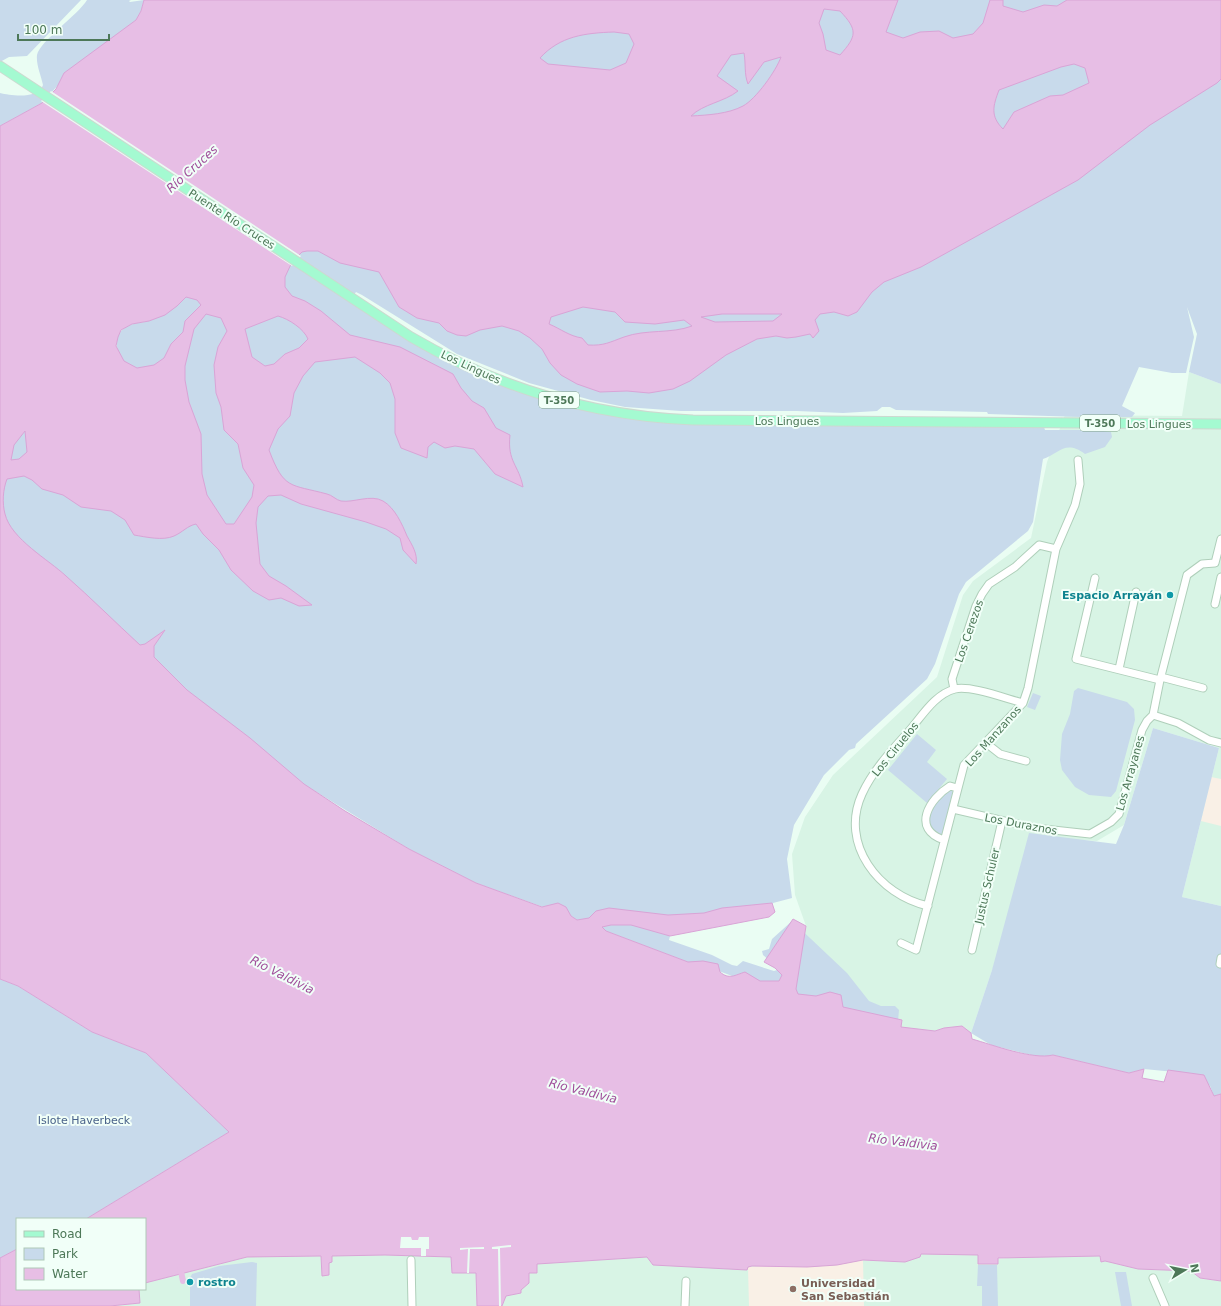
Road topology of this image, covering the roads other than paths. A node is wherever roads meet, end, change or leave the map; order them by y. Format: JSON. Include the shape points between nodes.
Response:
{"nodes":[{"id":1,"x":0,"y":66,"type":"edge"},
{"id":2,"x":375,"y":313,"type":"joint"},
{"id":3,"x":1221,"y":424,"type":"edge"},
{"id":4,"x":1078,"y":460,"type":"dead end"},
{"id":5,"x":1221,"y":539,"type":"edge"},
{"id":6,"x":1056,"y":549,"type":"junction"},
{"id":7,"x":1218,"y":564,"type":"edge"},
{"id":8,"x":1221,"y":577,"type":"edge"},
{"id":9,"x":1095,"y":578,"type":"dead end"},
{"id":10,"x":1136,"y":592,"type":"dead end"},
{"id":11,"x":1215,"y":604,"type":"dead end"},
{"id":12,"x":1119,"y":669,"type":"junction"},
{"id":13,"x":1161,"y":679,"type":"junction"},
{"id":14,"x":1203,"y":688,"type":"dead end"},
{"id":15,"x":954,"y":689,"type":"junction"},
{"id":16,"x":1023,"y":703,"type":"junction"},
{"id":17,"x":1153,"y":715,"type":"junction"},
{"id":18,"x":986,"y":743,"type":"junction"},
{"id":19,"x":1221,"y":743,"type":"edge"},
{"id":20,"x":1026,"y":761,"type":"dead end"},
{"id":21,"x":957,"y":788,"type":"junction"},
{"id":22,"x":953,"y":809,"type":"junction"},
{"id":23,"x":1002,"y":821,"type":"junction"},
{"id":24,"x":1090,"y":834,"type":"joint"},
{"id":25,"x":944,"y":840,"type":"junction"},
{"id":26,"x":928,"y":906,"type":"junction"},
{"id":27,"x":901,"y":943,"type":"dead end"},
{"id":28,"x":972,"y":950,"type":"dead end"},
{"id":29,"x":411,"y":1260,"type":"dead end"},
{"id":30,"x":1153,"y":1278,"type":"dead end"},
{"id":31,"x":686,"y":1281,"type":"dead end"},
{"id":32,"x":412,"y":1306,"type":"edge"},
{"id":33,"x":685,"y":1306,"type":"edge"},
{"id":34,"x":1164,"y":1306,"type":"edge"}],
"edges":[{"from":1,"to":2,"type":"main road","name":"Puente Río Cruces","number":"T-350"},
{"from":2,"to":3,"type":"main road","name":"Los Lingues","number":"T-350","via":[[440,353],[500,381],[575,405],[634,416],[713,421]]},
{"from":4,"to":6,"type":"street","name":"Los Manzanos","via":[[1080,484]]},
{"from":5,"to":7,"type":"street","name":"Los Arrayanes"},
{"from":6,"to":15,"type":"street","name":"Los Cerezos","via":[[1039,545],[1015,567],[989,584],[973,614],[952,679]]},
{"from":6,"to":16,"type":"street","name":"Los Manzanos"},
{"from":7,"to":13,"type":"street","name":"Los Arrayanes","via":[[1202,564],[1187,575]]},
{"from":8,"to":11,"type":"street"},
{"from":9,"to":12,"type":"street","via":[[1076,659]]},
{"from":10,"to":12,"type":"street"},
{"from":12,"to":13,"type":"street"},
{"from":13,"to":14,"type":"street"},
{"from":13,"to":17,"type":"street","name":"Los Arrayanes"},
{"from":15,"to":16,"type":"street","via":[[966,688]]},
{"from":15,"to":26,"type":"street","name":"Los Ciruelos","via":[[933,703],[879,767],[862,794],[857,815],[856,827],[860,848],[875,874],[897,894]]},
{"from":16,"to":18,"type":"street","name":"Los Manzanos"},
{"from":17,"to":19,"type":"street","via":[[1178,723]]},
{"from":17,"to":24,"type":"street","name":"Los Arrayanes","via":[[1142,730],[1119,814],[1112,822]]},
{"from":18,"to":20,"type":"street","via":[[1000,754]]},
{"from":18,"to":21,"type":"street","name":"Los Manzanos","via":[[964,765]]},
{"from":21,"to":22,"type":"street","name":"Los Manzanos"},
{"from":21,"to":25,"type":"street","via":[[950,786],[946,789],[926,814],[925,824],[930,833]]},
{"from":22,"to":23,"type":"street","name":"Los Duraznos"},
{"from":22,"to":25,"type":"street","name":"Los Manzanos"},
{"from":23,"to":24,"type":"street","name":"Los Duraznos","via":[[1035,828]]},
{"from":23,"to":28,"type":"street","name":"Justus Schuler"},
{"from":25,"to":26,"type":"street","name":"Los Manzanos"},
{"from":26,"to":27,"type":"street","name":"Los Manzanos","via":[[916,950]]},
{"from":29,"to":32,"type":"street"},
{"from":30,"to":34,"type":"street"},
{"from":31,"to":33,"type":"street"}]}
